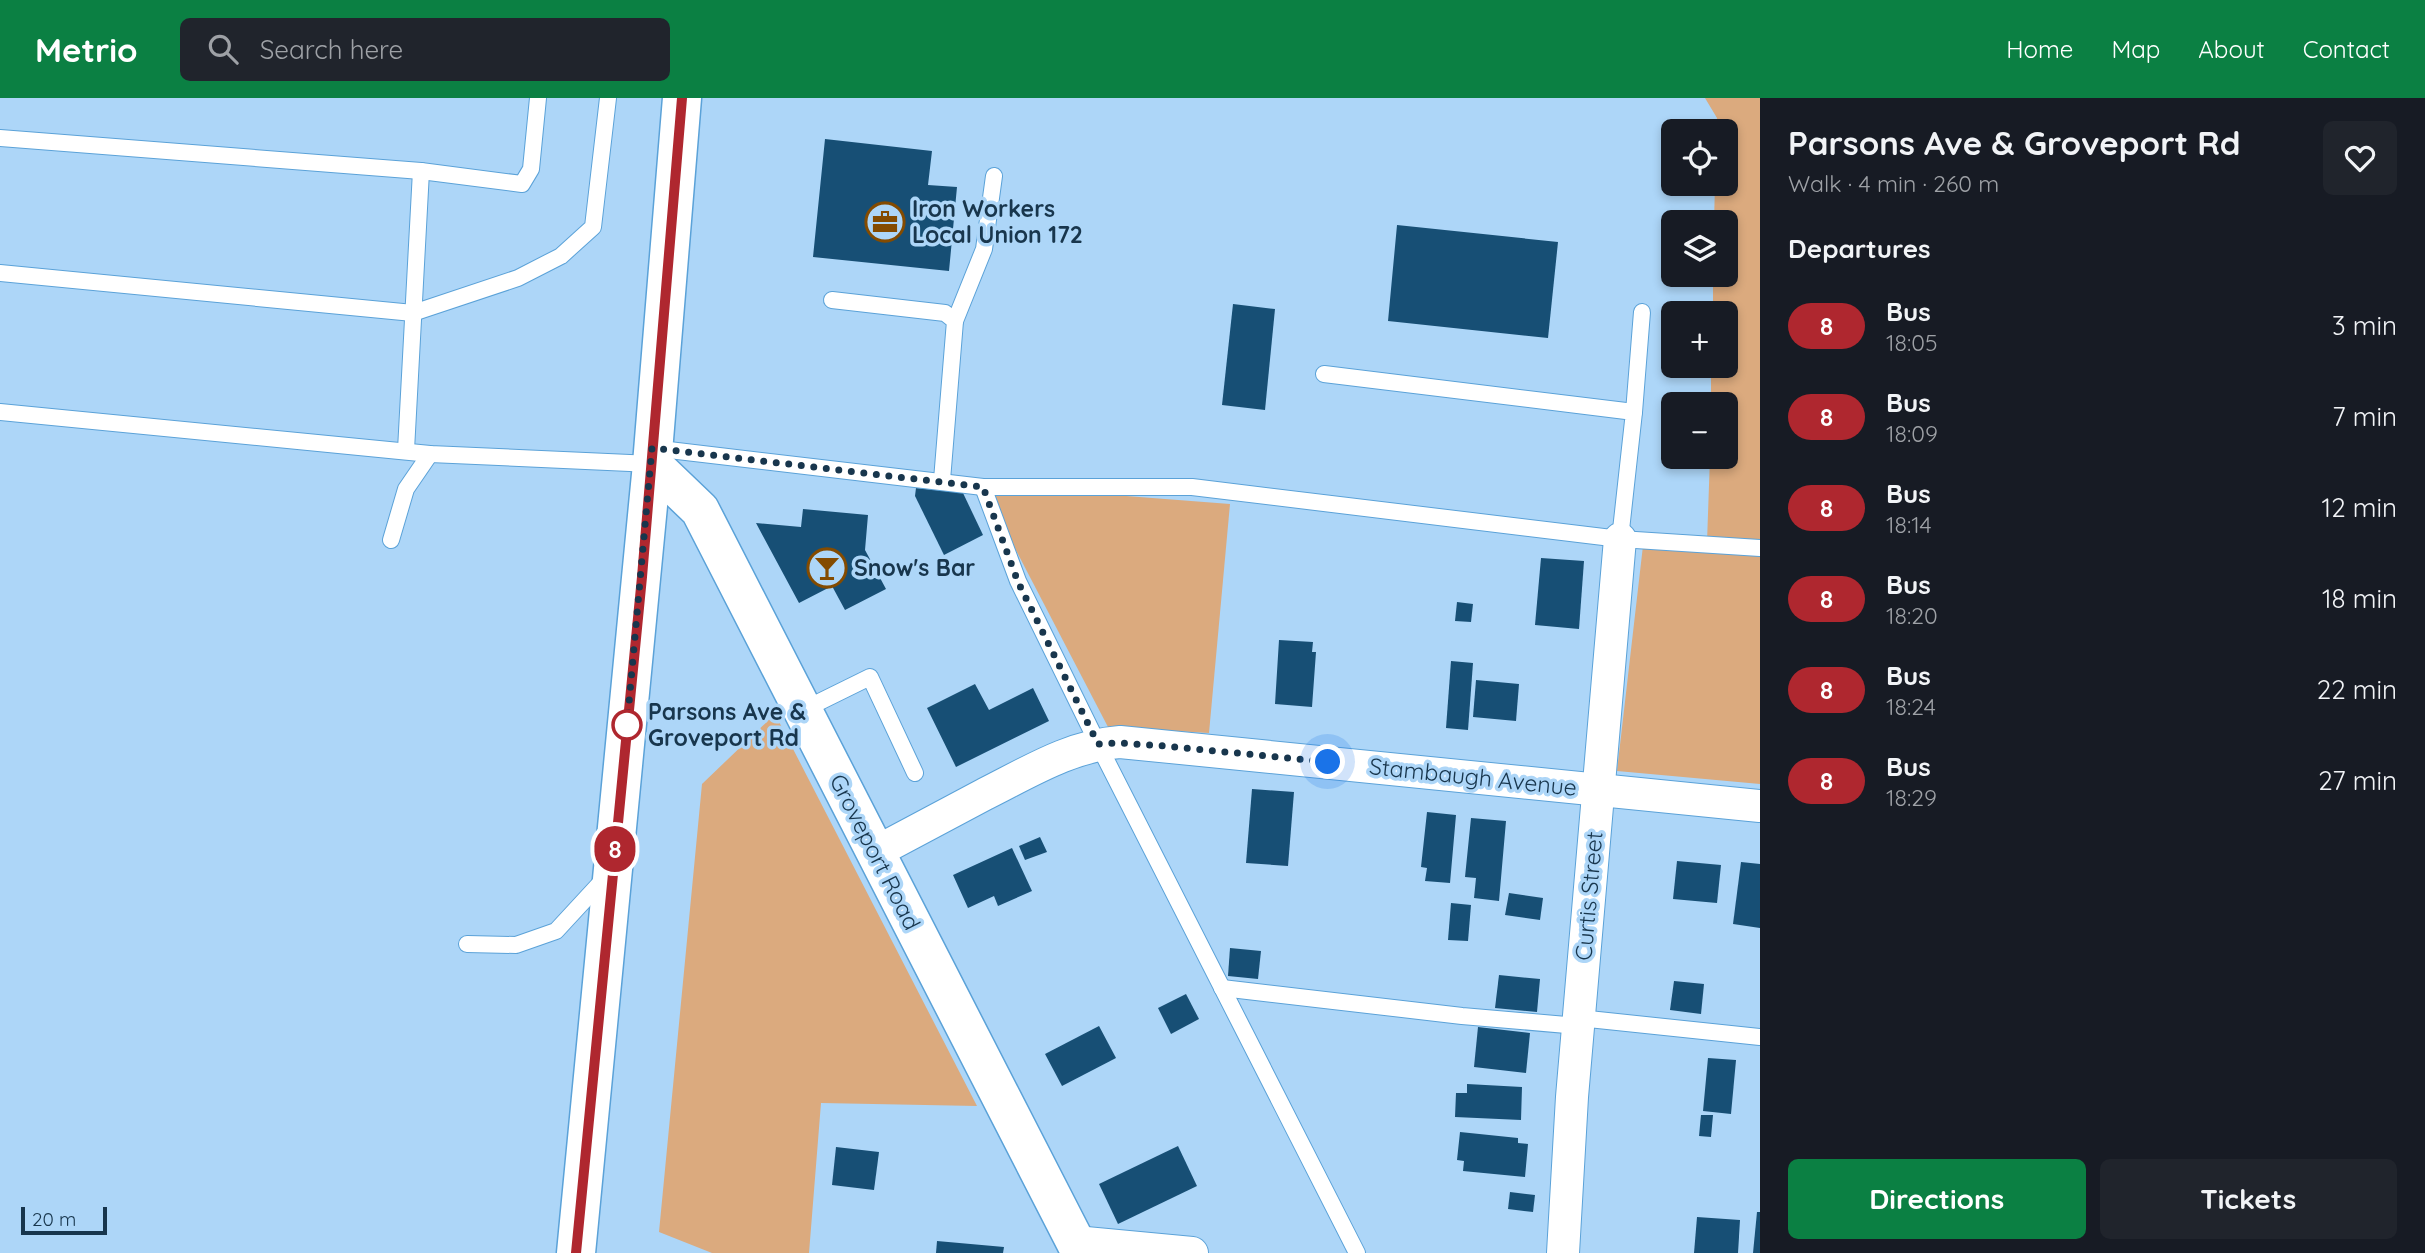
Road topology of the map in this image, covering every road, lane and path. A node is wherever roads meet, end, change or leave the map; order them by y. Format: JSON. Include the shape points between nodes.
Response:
{"nodes":[{"id":1,"x":538,"y":98,"type":"edge"},
{"id":2,"x":608,"y":98,"type":"edge"},
{"id":3,"x":682,"y":98,"type":"edge"},
{"id":4,"x":0,"y":138,"type":"edge"},
{"id":5,"x":421,"y":171,"type":"junction"},
{"id":6,"x":994,"y":176,"type":"dead end"},
{"id":7,"x":0,"y":273,"type":"edge"},
{"id":8,"x":832,"y":300,"type":"dead end"},
{"id":9,"x":1642,"y":312,"type":"dead end"},
{"id":10,"x":414,"y":313,"type":"junction"},
{"id":11,"x":955,"y":321,"type":"junction"},
{"id":12,"x":1324,"y":374,"type":"dead end"},
{"id":13,"x":0,"y":412,"type":"edge"},
{"id":14,"x":1634,"y":412,"type":"junction"},
{"id":15,"x":406,"y":450,"type":"junction"},
{"id":16,"x":429,"y":454,"type":"junction"},
{"id":17,"x":652,"y":456,"type":"junction"},
{"id":18,"x":942,"y":481,"type":"junction"},
{"id":19,"x":983,"y":487,"type":"junction"},
{"id":20,"x":1620,"y":538,"type":"junction"},
{"id":21,"x":391,"y":540,"type":"dead end"},
{"id":22,"x":1760,"y":548,"type":"edge"},
{"id":23,"x":803,"y":710,"type":"junction"},
{"id":24,"x":1098,"y":744,"type":"junction"},
{"id":25,"x":915,"y":773,"type":"dead end"},
{"id":26,"x":1599,"y":789,"type":"junction"},
{"id":27,"x":1760,"y":806,"type":"edge"},
{"id":28,"x":876,"y":852,"type":"junction"},
{"id":29,"x":613,"y":870,"type":"junction"},
{"id":30,"x":467,"y":944,"type":"dead end"},
{"id":31,"x":1222,"y":988,"type":"junction"},
{"id":32,"x":1578,"y":1022,"type":"junction"},
{"id":33,"x":1760,"y":1037,"type":"edge"},
{"id":34,"x":1078,"y":1247,"type":"edge"},
{"id":35,"x":576,"y":1253,"type":"edge"},
{"id":36,"x":1192,"y":1253,"type":"edge"},
{"id":37,"x":1357,"y":1253,"type":"edge"},
{"id":38,"x":1563,"y":1253,"type":"edge"}],
"edges":[{"from":1,"to":5,"type":"lane","via":[[531,169],[522,184]]},
{"from":2,"to":10,"type":"lane","via":[[593,227],[561,256],[518,278]]},
{"from":3,"to":17,"type":"main road"},
{"from":4,"to":5,"type":"lane"},
{"from":5,"to":10,"type":"lane"},
{"from":6,"to":11,"type":"lane","via":[[984,249]]},
{"from":7,"to":10,"type":"lane"},
{"from":8,"to":11,"type":"lane","via":[[945,313]]},
{"from":9,"to":14,"type":"lane"},
{"from":10,"to":15,"type":"lane"},
{"from":11,"to":18,"type":"lane"},
{"from":12,"to":14,"type":"lane"},
{"from":13,"to":15,"type":"lane"},
{"from":14,"to":20,"type":"lane"},
{"from":15,"to":16,"type":"lane"},
{"from":16,"to":17,"type":"lane"},
{"from":16,"to":21,"type":"lane","via":[[406,489]]},
{"from":17,"to":18,"type":"lane"},
{"from":17,"to":23,"type":"main road","name":"Groveport Road","via":[[699,510]]},
{"from":17,"to":29,"type":"main road"},
{"from":18,"to":19,"type":"lane"},
{"from":19,"to":20,"type":"lane","via":[[1192,487]]},
{"from":19,"to":24,"type":"lane","via":[[1018,582]]},
{"from":20,"to":22,"type":"lane"},
{"from":20,"to":26,"type":"street","name":"Curtis Street"},
{"from":23,"to":25,"type":"lane","via":[[870,677]]},
{"from":23,"to":28,"type":"main road","name":"Groveport Road"},
{"from":24,"to":26,"type":"street","name":"Stambaugh Avenue","via":[[1165,746]]},
{"from":24,"to":28,"type":"street","name":"Stambaugh Avenue","via":[[1046,762]]},
{"from":24,"to":31,"type":"lane"},
{"from":26,"to":27,"type":"street","name":"Stambaugh Avenue"},
{"from":26,"to":32,"type":"street","name":"Curtis Street"},
{"from":28,"to":34,"type":"main road","name":"Groveport Road"},
{"from":29,"to":30,"type":"lane","via":[[556,931],[516,945]]},
{"from":29,"to":35,"type":"main road"},
{"from":31,"to":32,"type":"lane","via":[[1462,1016]]},
{"from":31,"to":37,"type":"lane"},
{"from":32,"to":33,"type":"lane"},
{"from":32,"to":38,"type":"street","name":"Curtis Street"},
{"from":34,"to":36,"type":"street"}]}
